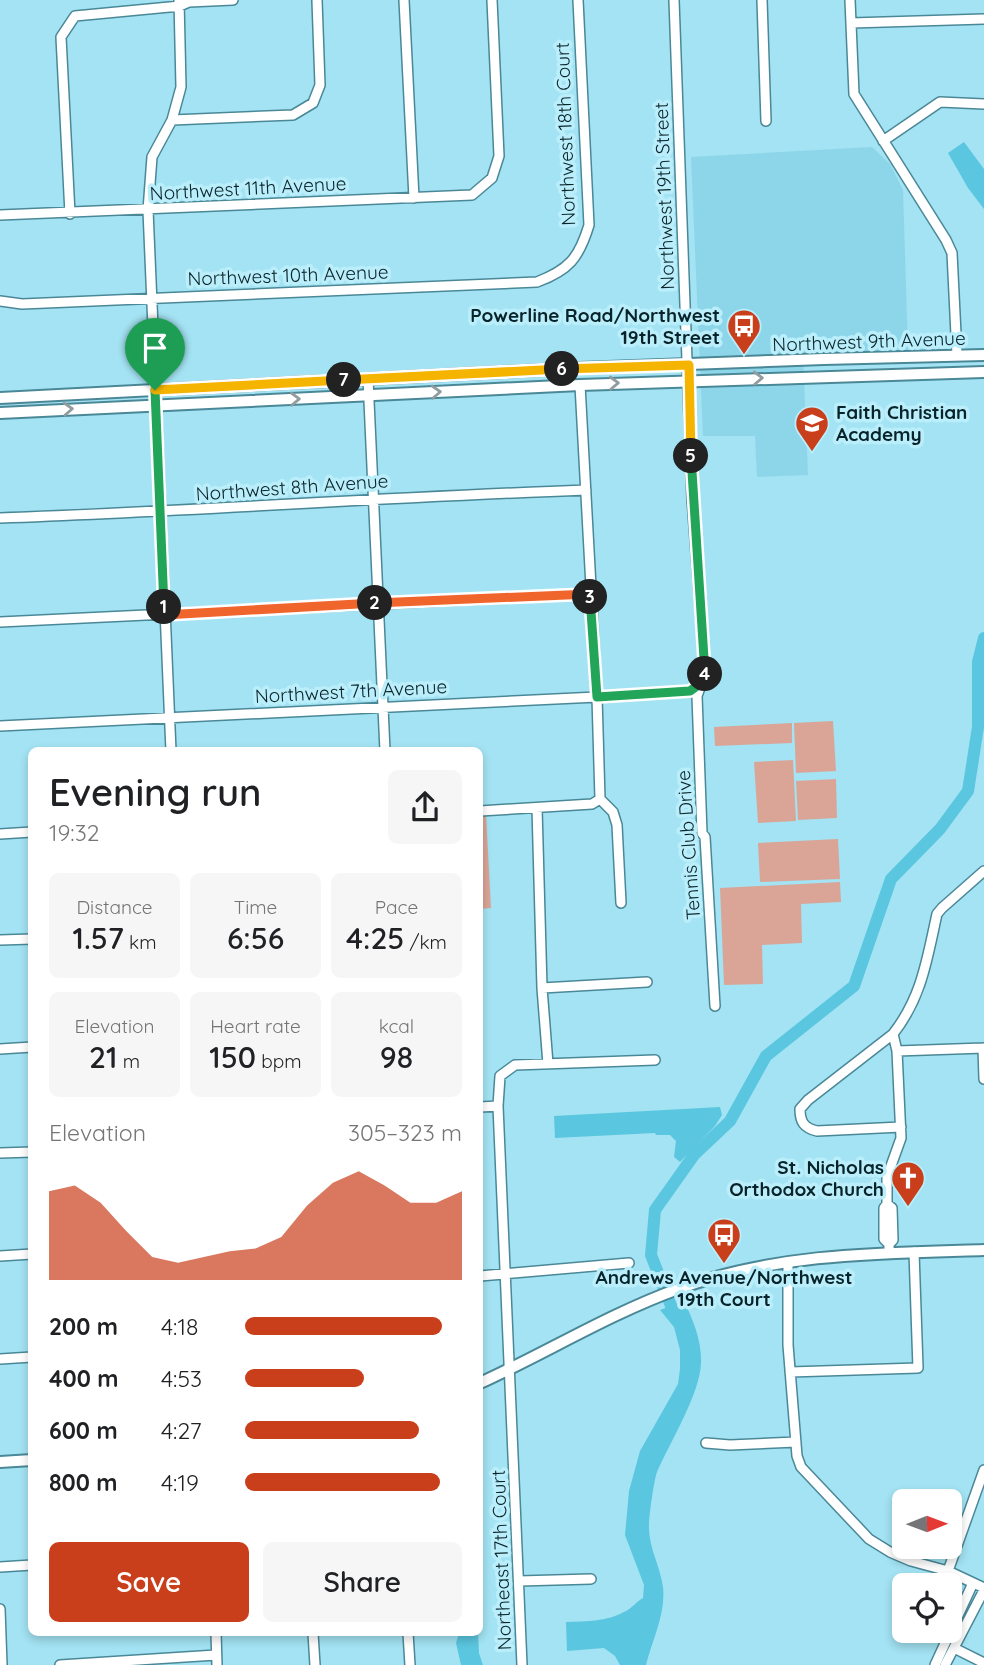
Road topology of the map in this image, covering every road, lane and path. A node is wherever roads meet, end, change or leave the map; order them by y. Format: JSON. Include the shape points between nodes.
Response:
{"nodes":[{"id":1,"x":233,"y":0,"type":"edge"},
{"id":2,"x":317,"y":0,"type":"edge"},
{"id":3,"x":404,"y":0,"type":"edge"},
{"id":4,"x":492,"y":0,"type":"edge"},
{"id":5,"x":578,"y":0,"type":"edge"},
{"id":6,"x":674,"y":0,"type":"edge"},
{"id":7,"x":762,"y":0,"type":"edge"},
{"id":8,"x":850,"y":0,"type":"edge"},
{"id":9,"x":179,"y":3,"type":"edge"},
{"id":10,"x":984,"y":19,"type":"edge"},
{"id":11,"x":851,"y":23,"type":"junction"},
{"id":12,"x":984,"y":104,"type":"edge"},
{"id":13,"x":172,"y":120,"type":"junction"},
{"id":14,"x":766,"y":121,"type":"dead end"},
{"id":15,"x":883,"y":141,"type":"junction"},
{"id":16,"x":414,"y":198,"type":"junction"},
{"id":17,"x":148,"y":210,"type":"junction"},
{"id":18,"x":70,"y":214,"type":"junction"},
{"id":19,"x":0,"y":215,"type":"edge"},
{"id":20,"x":572,"y":263,"type":"joint"},
{"id":21,"x":152,"y":298,"type":"junction"},
{"id":22,"x":0,"y":301,"type":"edge"},
{"id":23,"x":957,"y":355,"type":"junction"},
{"id":24,"x":983,"y":355,"type":"edge"},
{"id":25,"x":689,"y":365,"type":"junction"},
{"id":26,"x":957,"y":371,"type":"junction"},
{"id":27,"x":932,"y":372,"type":"junction"},
{"id":28,"x":984,"y":372,"type":"edge"},
{"id":29,"x":368,"y":379,"type":"junction"},
{"id":30,"x":689,"y":380,"type":"junction"},
{"id":31,"x":580,"y":384,"type":"junction"},
{"id":32,"x":155,"y":390,"type":"junction"},
{"id":33,"x":368,"y":396,"type":"junction"},
{"id":34,"x":0,"y":398,"type":"edge"},
{"id":35,"x":156,"y":405,"type":"junction"},
{"id":36,"x":0,"y":413,"type":"edge"},
{"id":37,"x":586,"y":490,"type":"junction"},
{"id":38,"x":372,"y":499,"type":"junction"},
{"id":39,"x":160,"y":513,"type":"junction"},
{"id":40,"x":0,"y":518,"type":"edge"},
{"id":41,"x":590,"y":594,"type":"junction"},
{"id":42,"x":377,"y":603,"type":"junction"},
{"id":43,"x":164,"y":615,"type":"junction"},
{"id":44,"x":0,"y":622,"type":"edge"},
{"id":45,"x":701,"y":683,"type":"junction"},
{"id":46,"x":597,"y":697,"type":"junction"},
{"id":47,"x":383,"y":707,"type":"junction"},
{"id":48,"x":169,"y":718,"type":"junction"},
{"id":49,"x":0,"y":726,"type":"edge"},
{"id":50,"x":171,"y":747,"type":"edge"},
{"id":51,"x":385,"y":747,"type":"edge"},
{"id":52,"x":600,"y":799,"type":"junction"},
{"id":53,"x":537,"y":808,"type":"junction"},
{"id":54,"x":483,"y":811,"type":"edge"},
{"id":55,"x":28,"y":832,"type":"edge"},
{"id":56,"x":0,"y":834,"type":"edge"},
{"id":57,"x":984,"y":871,"type":"edge"},
{"id":58,"x":621,"y":903,"type":"dead end"},
{"id":59,"x":28,"y":939,"type":"edge"},
{"id":60,"x":0,"y":940,"type":"edge"},
{"id":61,"x":647,"y":982,"type":"dead end"},
{"id":62,"x":542,"y":988,"type":"junction"},
{"id":63,"x":715,"y":1006,"type":"dead end"},
{"id":64,"x":893,"y":1034,"type":"junction"},
{"id":65,"x":28,"y":1047,"type":"edge"},
{"id":66,"x":983,"y":1048,"type":"edge"},
{"id":67,"x":0,"y":1049,"type":"edge"},
{"id":68,"x":898,"y":1051,"type":"junction"},
{"id":69,"x":655,"y":1060,"type":"dead end"},
{"id":70,"x":548,"y":1064,"type":"junction"},
{"id":71,"x":984,"y":1079,"type":"edge"},
{"id":72,"x":498,"y":1106,"type":"junction"},
{"id":73,"x":483,"y":1107,"type":"edge"},
{"id":74,"x":901,"y":1127,"type":"junction"},
{"id":75,"x":28,"y":1152,"type":"edge"},
{"id":76,"x":0,"y":1153,"type":"edge"},
{"id":77,"x":889,"y":1248,"type":"junction"},
{"id":78,"x":984,"y":1250,"type":"edge"},
{"id":79,"x":914,"y":1252,"type":"junction"},
{"id":80,"x":28,"y":1254,"type":"edge"},
{"id":81,"x":0,"y":1256,"type":"edge"},
{"id":82,"x":788,"y":1262,"type":"junction"},
{"id":83,"x":629,"y":1263,"type":"dead end"},
{"id":84,"x":505,"y":1274,"type":"junction"},
{"id":85,"x":483,"y":1276,"type":"edge"},
{"id":86,"x":28,"y":1357,"type":"edge"},
{"id":87,"x":0,"y":1359,"type":"edge"},
{"id":88,"x":511,"y":1369,"type":"junction"},
{"id":89,"x":790,"y":1372,"type":"junction"},
{"id":90,"x":483,"y":1382,"type":"edge"},
{"id":91,"x":796,"y":1442,"type":"junction"},
{"id":92,"x":706,"y":1443,"type":"dead end"},
{"id":93,"x":28,"y":1460,"type":"edge"},
{"id":94,"x":0,"y":1462,"type":"edge"},
{"id":95,"x":984,"y":1470,"type":"edge"},
{"id":96,"x":28,"y":1565,"type":"edge"},
{"id":97,"x":0,"y":1567,"type":"edge"},
{"id":98,"x":948,"y":1571,"type":"junction"},
{"id":99,"x":591,"y":1579,"type":"dead end"},
{"id":100,"x":519,"y":1581,"type":"junction"},
{"id":101,"x":973,"y":1583,"type":"junction"},
{"id":102,"x":984,"y":1589,"type":"edge"},
{"id":103,"x":0,"y":1609,"type":"edge"},
{"id":104,"x":216,"y":1636,"type":"edge"},
{"id":105,"x":313,"y":1636,"type":"edge"},
{"id":106,"x":408,"y":1636,"type":"edge"},
{"id":107,"x":954,"y":1648,"type":"junction"},
{"id":108,"x":217,"y":1660,"type":"edge"},
{"id":109,"x":984,"y":1662,"type":"edge"},
{"id":110,"x":2,"y":1665,"type":"edge"},
{"id":111,"x":60,"y":1665,"type":"edge"},
{"id":112,"x":315,"y":1665,"type":"edge"},
{"id":113,"x":410,"y":1665,"type":"edge"},
{"id":114,"x":522,"y":1665,"type":"edge"},
{"id":115,"x":935,"y":1665,"type":"edge"},
{"id":116,"x":945,"y":1665,"type":"edge"}],
"edges":[{"from":1,"to":9,"type":"street"},
{"from":2,"to":13,"type":"street","via":[[320,85],[313,103],[293,115]]},
{"from":3,"to":16,"type":"street"},
{"from":4,"to":16,"type":"street","name":"Northwest 11th Avenue","via":[[499,156],[492,178],[472,194]]},
{"from":5,"to":20,"type":"street","name":"Northwest 18th Court","via":[[589,225]]},
{"from":6,"to":25,"type":"street","name":"Northwest 19th Street"},
{"from":7,"to":14,"type":"street"},
{"from":8,"to":11,"type":"street"},
{"from":9,"to":13,"type":"street","via":[[181,88]]},
{"from":9,"to":18,"type":"street","via":[[75,16],[61,37]]},
{"from":10,"to":11,"type":"street"},
{"from":11,"to":15,"type":"street","via":[[855,94]]},
{"from":12,"to":15,"type":"street","via":[[940,102]]},
{"from":13,"to":17,"type":"street","via":[[152,157]]},
{"from":15,"to":23,"type":"street","via":[[952,253]]},
{"from":16,"to":17,"type":"street","name":"Northwest 11th Avenue"},
{"from":17,"to":18,"type":"street","name":"Northwest 11th Avenue"},
{"from":17,"to":21,"type":"street"},
{"from":18,"to":19,"type":"street","name":"Northwest 11th Avenue"},
{"from":20,"to":21,"type":"street","name":"Northwest 10th Avenue","via":[[537,282]]},
{"from":21,"to":22,"type":"street","name":"Northwest 10th Avenue"},
{"from":21,"to":32,"type":"street"},
{"from":23,"to":24,"type":"main road","name":"Northwest 9th Avenue"},
{"from":23,"to":25,"type":"main road","name":"Northwest 9th Avenue"},
{"from":23,"to":27,"type":"main road"},
{"from":24,"to":26,"type":"main road"},
{"from":25,"to":29,"type":"main road","name":"Northwest 9th Avenue"},
{"from":25,"to":30,"type":"street","name":"Northwest 19th Street"},
{"from":26,"to":27,"type":"main road","name":"Northwest 9th Avenue"},
{"from":26,"to":28,"type":"main road","name":"Northwest 9th Avenue"},
{"from":30,"to":27,"type":"main road","name":"Northwest 9th Avenue","one_way":true},
{"from":29,"to":32,"type":"main road","name":"Northwest 9th Avenue"},
{"from":29,"to":33,"type":"street"},
{"from":31,"to":30,"type":"main road","name":"Northwest 9th Avenue","one_way":true},
{"from":30,"to":45,"type":"street","name":"Northwest 19th Street","via":[[705,674]]},
{"from":33,"to":31,"type":"main road","name":"Northwest 9th Avenue","one_way":true},
{"from":31,"to":37,"type":"street"},
{"from":32,"to":34,"type":"main road","name":"Northwest 9th Avenue"},
{"from":32,"to":35,"type":"street"},
{"from":35,"to":33,"type":"main road","name":"Northwest 9th Avenue","one_way":true},
{"from":33,"to":38,"type":"street"},
{"from":36,"to":35,"type":"main road","name":"Northwest 9th Avenue","one_way":true},
{"from":35,"to":39,"type":"street"},
{"from":37,"to":38,"type":"street","name":"Northwest 8th Avenue"},
{"from":37,"to":41,"type":"street"},
{"from":38,"to":39,"type":"street","name":"Northwest 8th Avenue"},
{"from":38,"to":42,"type":"street"},
{"from":39,"to":40,"type":"street","name":"Northwest 8th Avenue"},
{"from":39,"to":43,"type":"street"},
{"from":41,"to":42,"type":"street"},
{"from":41,"to":46,"type":"street"},
{"from":42,"to":43,"type":"street"},
{"from":42,"to":47,"type":"street"},
{"from":43,"to":44,"type":"street"},
{"from":43,"to":48,"type":"street"},
{"from":45,"to":46,"type":"street","name":"Northwest 7th Avenue","via":[[690,691]]},
{"from":45,"to":63,"type":"street","name":"Tennis Club Drive","via":[[696,696]]},
{"from":46,"to":47,"type":"street","name":"Northwest 7th Avenue"},
{"from":46,"to":52,"type":"street"},
{"from":47,"to":48,"type":"street","name":"Northwest 7th Avenue"},
{"from":47,"to":51,"type":"street"},
{"from":48,"to":49,"type":"street","name":"Northwest 7th Avenue"},
{"from":48,"to":50,"type":"street"},
{"from":52,"to":53,"type":"street","via":[[592,804]]},
{"from":52,"to":58,"type":"street","via":[[613,812],[617,825]]},
{"from":53,"to":54,"type":"street"},
{"from":53,"to":62,"type":"street"},
{"from":55,"to":56,"type":"street"},
{"from":57,"to":64,"type":"street","via":[[937,914],[920,988],[908,1016]]},
{"from":59,"to":60,"type":"street"},
{"from":61,"to":62,"type":"street"},
{"from":62,"to":70,"type":"street"},
{"from":64,"to":68,"type":"street"},
{"from":64,"to":74,"type":"street","via":[[808,1100],[800,1109],[801,1122],[817,1131]]},
{"from":65,"to":67,"type":"street"},
{"from":66,"to":68,"type":"street"},
{"from":66,"to":71,"type":"street"},
{"from":68,"to":74,"type":"street"},
{"from":69,"to":70,"type":"street"},
{"from":70,"to":72,"type":"street","name":"Northeast 17th Court","via":[[515,1065],[507,1070],[500,1076]]},
{"from":72,"to":73,"type":"street"},
{"from":72,"to":84,"type":"street","name":"Northeast 17th Court"},
{"from":74,"to":77,"type":"street","via":[[887,1177],[893,1240]]},
{"from":75,"to":76,"type":"street"},
{"from":77,"to":79,"type":"main road"},
{"from":77,"to":82,"type":"main road"},
{"from":78,"to":79,"type":"main road"},
{"from":79,"to":89,"type":"street","via":[[918,1368]]},
{"from":80,"to":81,"type":"street"},
{"from":82,"to":88,"type":"main road","via":[[717,1277],[654,1298]]},
{"from":82,"to":89,"type":"street"},
{"from":83,"to":84,"type":"street"},
{"from":84,"to":85,"type":"street"},
{"from":84,"to":88,"type":"street","name":"Northeast 17th Court"},
{"from":86,"to":87,"type":"street"},
{"from":88,"to":90,"type":"main road"},
{"from":88,"to":100,"type":"street","name":"Northeast 17th Court"},
{"from":89,"to":91,"type":"street"},
{"from":91,"to":92,"type":"street"},
{"from":91,"to":98,"type":"street","via":[[801,1467],[869,1539],[911,1562]]},
{"from":93,"to":94,"type":"main road"},
{"from":95,"to":98,"type":"street"},
{"from":96,"to":97,"type":"street"},
{"from":98,"to":101,"type":"street"},
{"from":99,"to":100,"type":"street"},
{"from":100,"to":114,"type":"street","name":"Northeast 17th Court"},
{"from":101,"to":102,"type":"street"},
{"from":101,"to":115,"type":"street"},
{"from":102,"to":107,"type":"street"},
{"from":103,"to":110,"type":"street"},
{"from":104,"to":108,"type":"street"},
{"from":105,"to":112,"type":"street"},
{"from":106,"to":113,"type":"street"},
{"from":107,"to":109,"type":"street"},
{"from":107,"to":116,"type":"street"},
{"from":108,"to":111,"type":"street"}]}
